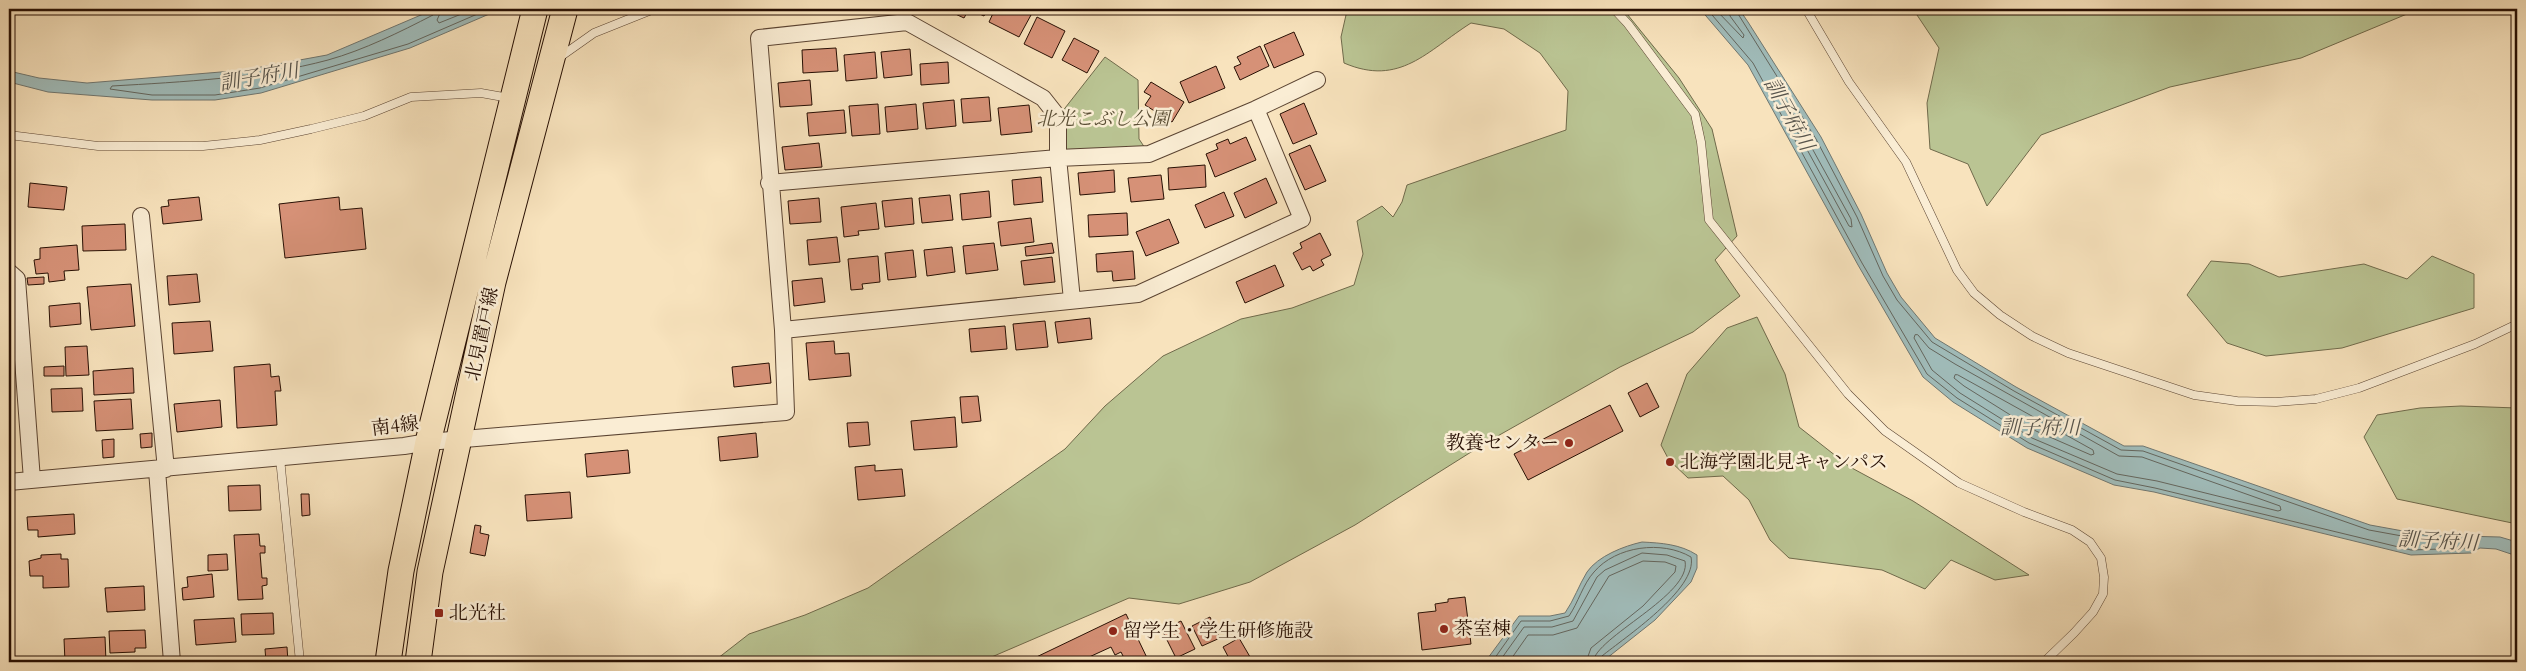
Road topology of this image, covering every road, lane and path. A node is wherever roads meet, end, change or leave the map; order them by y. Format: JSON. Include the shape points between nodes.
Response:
{"nodes":[{"id":1,"x":535,"y":9,"type":"edge"},
{"id":2,"x":565,"y":9,"type":"edge"},
{"id":3,"x":654,"y":9,"type":"edge"},
{"id":4,"x":1614,"y":9,"type":"edge"},
{"id":5,"x":1806,"y":9,"type":"edge"},
{"id":6,"x":554,"y":54,"type":"junction"},
{"id":7,"x":1318,"y":80,"type":"dead end"},
{"id":8,"x":513,"y":99,"type":"junction"},
{"id":9,"x":1256,"y":109,"type":"junction"},
{"id":10,"x":9,"y":135,"type":"edge"},
{"id":11,"x":1058,"y":158,"type":"junction"},
{"id":12,"x":769,"y":183,"type":"junction"},
{"id":13,"x":141,"y":216,"type":"dead end"},
{"id":14,"x":9,"y":272,"type":"edge"},
{"id":15,"x":1072,"y":300,"type":"junction"},
{"id":16,"x":2517,"y":324,"type":"edge"},
{"id":17,"x":783,"y":330,"type":"junction"},
{"id":18,"x":458,"y":440,"type":"junction"},
{"id":19,"x":428,"y":442,"type":"junction"},
{"id":20,"x":280,"y":458,"type":"junction"},
{"id":21,"x":162,"y":469,"type":"junction"},
{"id":22,"x":32,"y":480,"type":"junction"},
{"id":23,"x":9,"y":482,"type":"edge"},
{"id":24,"x":172,"y":662,"type":"edge"},
{"id":25,"x":300,"y":662,"type":"edge"},
{"id":26,"x":388,"y":662,"type":"edge"},
{"id":27,"x":418,"y":662,"type":"edge"},
{"id":28,"x":2044,"y":662,"type":"edge"}],
"edges":[{"from":1,"to":8,"type":"main road","name":"北見置戸線"},
{"from":2,"to":6,"type":"main road","name":"北見置戸線"},
{"from":3,"to":6,"type":"lane","via":[[594,33]]},
{"from":4,"to":28,"type":"lane","via":[[1695,114],[1709,220],[1848,394],[1885,431],[1959,483],[2072,530],[2090,542],[2102,558],[2103,594],[2074,633]]},
{"from":5,"to":16,"type":"lane","via":[[1849,82],[1906,162],[1957,270],[1974,294],[2000,316],[2068,354],[2194,396],[2237,402],[2276,402],[2316,399],[2359,388],[2475,344]]},
{"from":6,"to":18,"type":"main road","name":"北見置戸線","via":[[493,282]]},
{"from":7,"to":9,"type":"street"},
{"from":8,"to":10,"type":"lane","via":[[481,93],[411,97],[364,116],[260,140],[203,146],[98,146]]},
{"from":8,"to":19,"type":"main road","name":"北見置戸線"},
{"from":9,"to":11,"type":"street","via":[[1149,154]]},
{"from":9,"to":15,"type":"street","via":[[1302,220],[1138,294]]},
{"from":11,"to":12,"type":"street"},
{"from":11,"to":12,"type":"street","via":[[1058,116],[1043,98],[907,22],[759,38]]},
{"from":11,"to":15,"type":"street"},
{"from":12,"to":17,"type":"street"},
{"from":13,"to":21,"type":"street"},
{"from":14,"to":22,"type":"street","via":[[17,279]]},
{"from":15,"to":17,"type":"street"},
{"from":17,"to":18,"type":"street","name":"南4線","via":[[786,412]]},
{"from":18,"to":19,"type":"street","name":"南4線"},
{"from":18,"to":27,"type":"main road","name":"北見置戸線","via":[[430,572]]},
{"from":19,"to":20,"type":"street","name":"南4線"},
{"from":19,"to":26,"type":"main road","name":"北見置戸線","via":[[401,571]]},
{"from":20,"to":21,"type":"street","name":"南4線"},
{"from":20,"to":25,"type":"lane"},
{"from":21,"to":22,"type":"street","name":"南4線"},
{"from":21,"to":24,"type":"street"},
{"from":22,"to":23,"type":"street","name":"南4線"}]}
